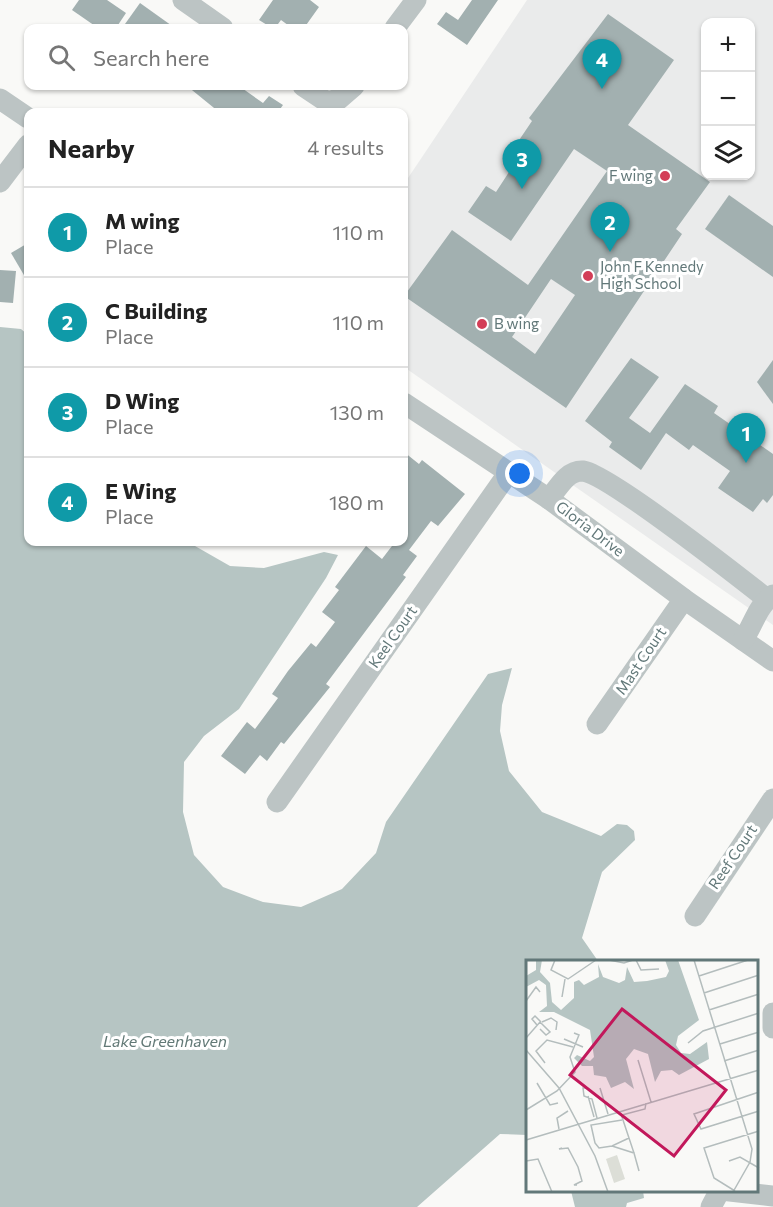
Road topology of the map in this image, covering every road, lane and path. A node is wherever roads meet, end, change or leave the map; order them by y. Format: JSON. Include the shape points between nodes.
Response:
{"nodes":[{"id":1,"x":183,"y":0,"type":"edge"},
{"id":2,"x":416,"y":0,"type":"edge"},
{"id":3,"x":217,"y":24,"type":"edge"},
{"id":4,"x":398,"y":24,"type":"edge"},
{"id":5,"x":309,"y":90,"type":"edge"},
{"id":6,"x":349,"y":90,"type":"edge"},
{"id":7,"x":0,"y":99,"type":"edge"},
{"id":8,"x":24,"y":115,"type":"edge"},
{"id":9,"x":24,"y":150,"type":"edge"},
{"id":10,"x":0,"y":182,"type":"edge"},
{"id":11,"x":408,"y":406,"type":"edge"},
{"id":12,"x":509,"y":472,"type":"junction"},
{"id":13,"x":549,"y":499,"type":"junction"},
{"id":14,"x":684,"y":599,"type":"junction"},
{"id":15,"x":771,"y":602,"type":"edge"},
{"id":16,"x":748,"y":632,"type":"junction"},
{"id":17,"x":773,"y":661,"type":"edge"},
{"id":18,"x":597,"y":724,"type":"dead end"},
{"id":19,"x":773,"y":799,"type":"edge"},
{"id":20,"x":278,"y":802,"type":"dead end"},
{"id":21,"x":695,"y":916,"type":"dead end"},
{"id":22,"x":773,"y":1013,"type":"edge"},
{"id":23,"x":773,"y":1028,"type":"edge"},
{"id":24,"x":720,"y":1192,"type":"edge"},
{"id":25,"x":731,"y":1192,"type":"edge"},
{"id":26,"x":773,"y":1196,"type":"edge"},
{"id":27,"x":711,"y":1207,"type":"edge"}],
"edges":[{"from":1,"to":3,"type":"street"},
{"from":2,"to":4,"type":"street"},
{"from":5,"to":6,"type":"street","via":[[327,102],[339,99]]},
{"from":7,"to":8,"type":"street"},
{"from":9,"to":10,"type":"street"},
{"from":11,"to":12,"type":"street","name":"Gloria Drive"},
{"from":12,"to":13,"type":"street","name":"Gloria Drive"},
{"from":12,"to":20,"type":"street","name":"Keel Court"},
{"from":13,"to":14,"type":"street","name":"Gloria Drive"},
{"from":13,"to":15,"type":"street","via":[[569,474],[582,471],[595,476]]},
{"from":14,"to":16,"type":"street","name":"Gloria Drive"},
{"from":14,"to":18,"type":"street","name":"Mast Court"},
{"from":15,"to":16,"type":"street","via":[[757,610]]},
{"from":16,"to":17,"type":"street","name":"Gloria Drive"},
{"from":19,"to":21,"type":"street","name":"Reef Court"},
{"from":22,"to":23,"type":"street"},
{"from":24,"to":27,"type":"street"},
{"from":25,"to":26,"type":"street"}]}
